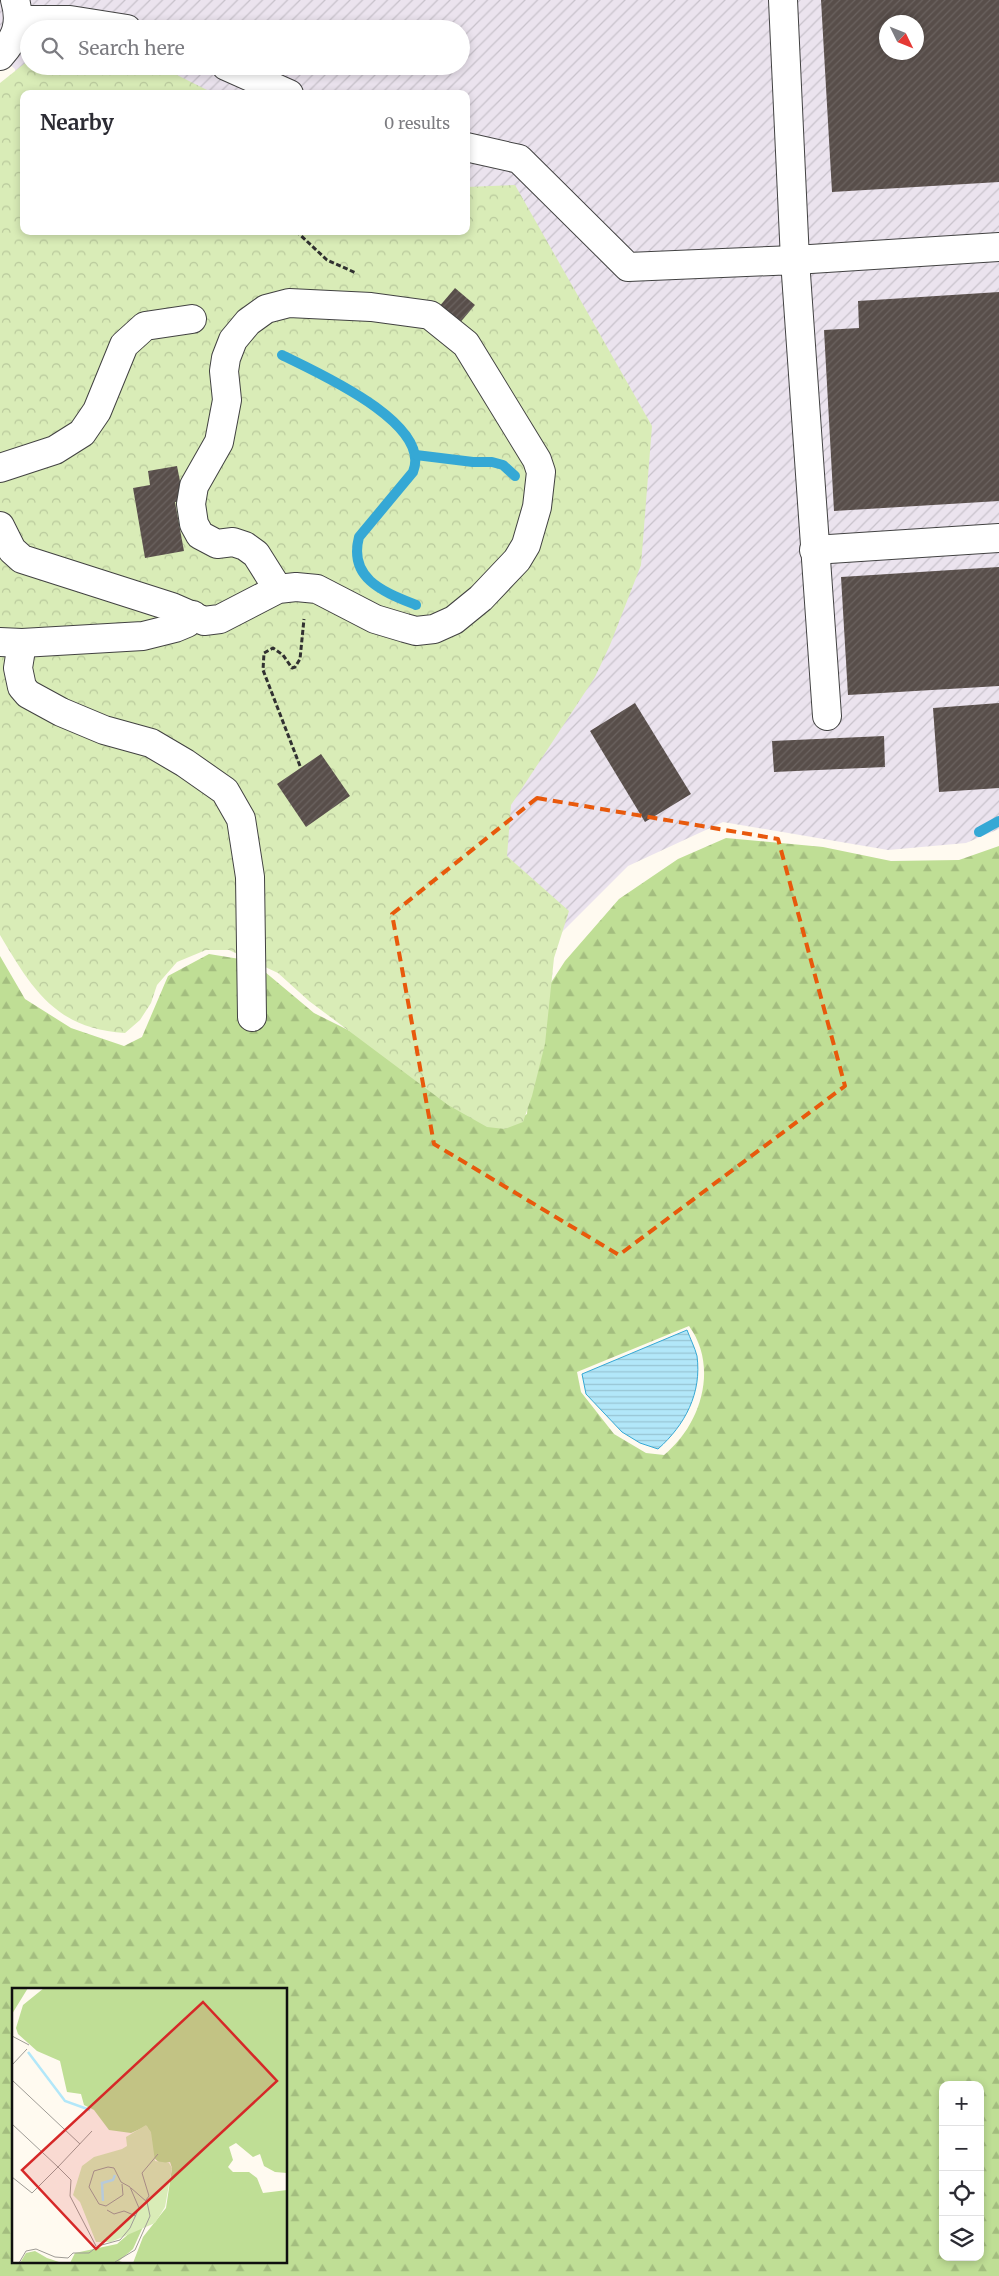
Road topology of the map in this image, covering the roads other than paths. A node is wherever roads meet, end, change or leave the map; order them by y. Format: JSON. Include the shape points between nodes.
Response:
{"nodes":[{"id":1,"x":783,"y":0,"type":"edge"},
{"id":2,"x":17,"y":10,"type":"edge"},
{"id":3,"x":70,"y":20,"type":"edge"},
{"id":4,"x":0,"y":56,"type":"edge"},
{"id":5,"x":246,"y":75,"type":"edge"},
{"id":6,"x":280,"y":90,"type":"edge"},
{"id":7,"x":470,"y":147,"type":"edge"},
{"id":8,"x":999,"y":247,"type":"edge"},
{"id":9,"x":795,"y":260,"type":"junction"},
{"id":10,"x":192,"y":319,"type":"dead end"},
{"id":11,"x":0,"y":468,"type":"edge"},
{"id":12,"x":0,"y":526,"type":"edge"},
{"id":13,"x":999,"y":538,"type":"edge"},
{"id":14,"x":814,"y":550,"type":"junction"},
{"id":15,"x":278,"y":590,"type":"junction"},
{"id":16,"x":192,"y":616,"type":"junction"},
{"id":17,"x":11,"y":643,"type":"edge"},
{"id":18,"x":827,"y":716,"type":"dead end"},
{"id":19,"x":252,"y":1017,"type":"dead end"}],
"edges":[{"from":1,"to":9,"type":"street"},
{"from":2,"to":3,"type":"street"},
{"from":2,"to":4,"type":"street","via":[[9,46]]},
{"from":5,"to":6,"type":"street"},
{"from":7,"to":9,"type":"street","via":[[519,159],[628,267]]},
{"from":8,"to":9,"type":"street"},
{"from":9,"to":14,"type":"street"},
{"from":10,"to":11,"type":"street","via":[[145,326],[124,345],[97,411],[82,433],[55,450]]},
{"from":12,"to":16,"type":"street","via":[[12,550],[22,559]]},
{"from":13,"to":14,"type":"street"},
{"from":14,"to":18,"type":"street"},
{"from":15,"to":15,"type":"street","via":[[317,589],[375,619],[404,628],[434,629],[454,620],[481,598],[517,560],[526,545],[537,507],[541,472],[537,460],[466,344],[430,315],[371,307],[290,303],[266,309],[248,322],[233,340],[224,371],[227,400],[219,442],[194,486],[191,504],[194,524],[200,535],[209,541],[217,544],[233,542],[256,554]]},
{"from":15,"to":16,"type":"street","via":[[220,619],[204,621]]},
{"from":16,"to":17,"type":"street","via":[[187,623],[163,632]]},
{"from":17,"to":19,"type":"street","via":[[22,687],[28,694],[104,730],[151,743],[226,791],[241,820],[250,877]]}]}
